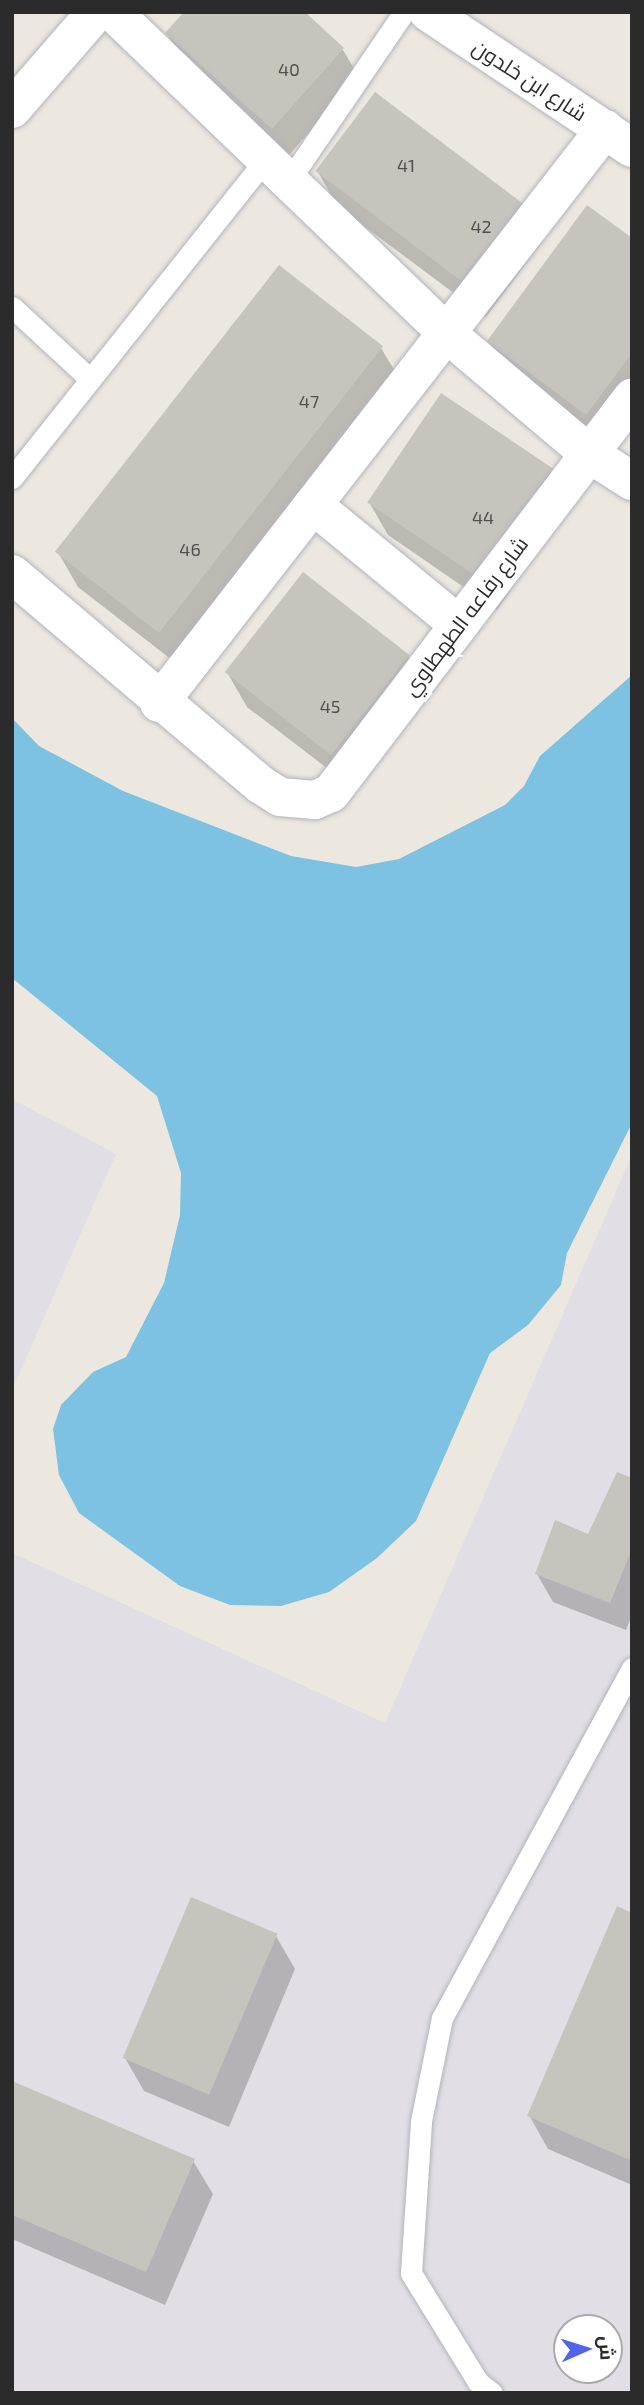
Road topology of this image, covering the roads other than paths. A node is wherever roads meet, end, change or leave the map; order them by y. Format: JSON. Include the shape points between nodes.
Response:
{"nodes":[{"id":1,"x":96,"y":12,"type":"edge"},
{"id":2,"x":113,"y":12,"type":"edge"},
{"id":3,"x":404,"y":12,"type":"edge"},
{"id":4,"x":428,"y":12,"type":"edge"},
{"id":5,"x":479,"y":26,"type":"edge"},
{"id":6,"x":26,"y":80,"type":"edge"},
{"id":7,"x":12,"y":109,"type":"edge"},
{"id":8,"x":622,"y":136,"type":"edge"},
{"id":9,"x":276,"y":171,"type":"junction"},
{"id":10,"x":12,"y":307,"type":"edge"},
{"id":11,"x":445,"y":332,"type":"junction"},
{"id":12,"x":89,"y":378,"type":"junction"},
{"id":13,"x":632,"y":398,"type":"edge"},
{"id":14,"x":588,"y":453,"type":"junction"},
{"id":15,"x":12,"y":478,"type":"edge"},
{"id":16,"x":632,"y":481,"type":"edge"},
{"id":17,"x":313,"y":505,"type":"junction"},
{"id":18,"x":12,"y":574,"type":"edge"},
{"id":19,"x":459,"y":625,"type":"junction"},
{"id":20,"x":159,"y":703,"type":"junction"},
{"id":21,"x":632,"y":1668,"type":"edge"},
{"id":22,"x":492,"y":2393,"type":"edge"}],
"edges":[{"from":1,"to":6,"type":"street"},
{"from":2,"to":9,"type":"street"},
{"from":3,"to":9,"type":"lane"},
{"from":4,"to":5,"type":"street","name":"شارع ابن خلدون"},
{"from":5,"to":8,"type":"street","name":"شارع ابن خلدون"},
{"from":6,"to":7,"type":"street"},
{"from":8,"to":11,"type":"street"},
{"from":9,"to":11,"type":"street"},
{"from":9,"to":12,"type":"lane"},
{"from":10,"to":12,"type":"lane"},
{"from":11,"to":14,"type":"street"},
{"from":11,"to":17,"type":"street"},
{"from":12,"to":15,"type":"lane"},
{"from":13,"to":14,"type":"street","name":"شارع رفاعه الطهطاوي"},
{"from":14,"to":16,"type":"street"},
{"from":14,"to":19,"type":"street","name":"شارع رفاعه الطهطاوي"},
{"from":17,"to":19,"type":"street"},
{"from":17,"to":20,"type":"street"},
{"from":18,"to":20,"type":"street"},
{"from":19,"to":20,"type":"street","name":"شارع رفاعه الطهطاوي","via":[[331,793],[315,800],[280,797]]},
{"from":21,"to":22,"type":"lane","via":[[442,2018],[421,2121],[411,2273],[478,2382]]}]}
